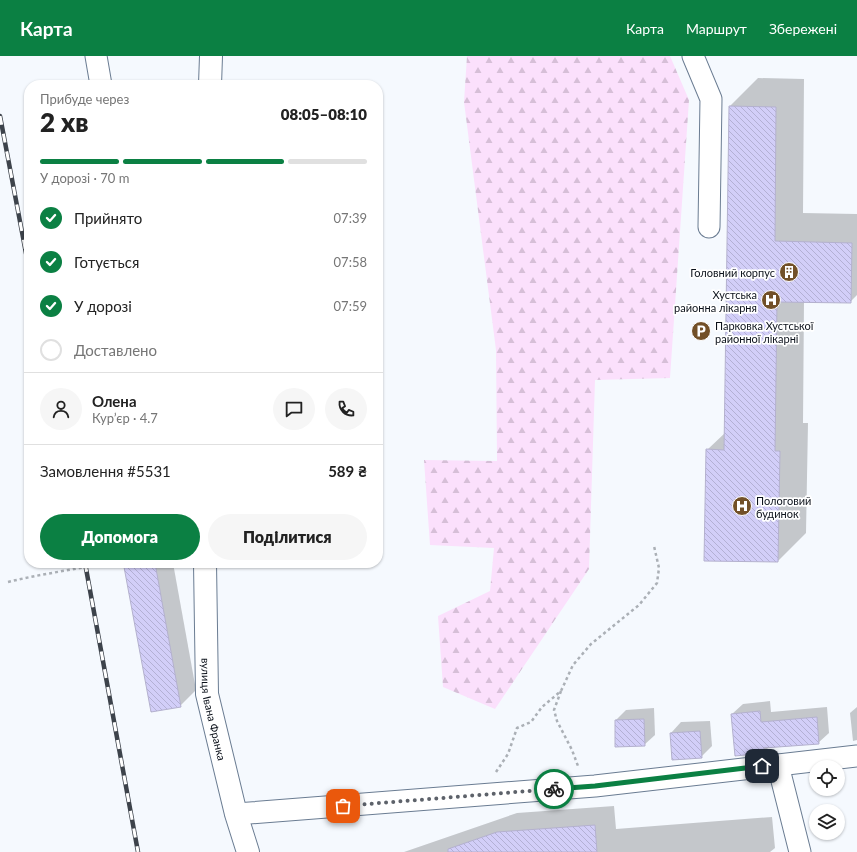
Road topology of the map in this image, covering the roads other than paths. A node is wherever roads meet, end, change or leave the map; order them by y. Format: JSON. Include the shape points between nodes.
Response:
{"nodes":[{"id":1,"x":96,"y":56,"type":"edge"},
{"id":2,"x":211,"y":56,"type":"edge"},
{"id":3,"x":693,"y":56,"type":"edge"},
{"id":4,"x":100,"y":80,"type":"edge"},
{"id":5,"x":210,"y":80,"type":"edge"},
{"id":6,"x":709,"y":227,"type":"dead end"},
{"id":7,"x":205,"y":568,"type":"edge"},
{"id":8,"x":857,"y":756,"type":"edge"},
{"id":9,"x":778,"y":765,"type":"junction"},
{"id":10,"x":236,"y":814,"type":"junction"},
{"id":11,"x":248,"y":852,"type":"edge"},
{"id":12,"x":800,"y":852,"type":"edge"}],
"edges":[{"from":1,"to":4,"type":"street"},
{"from":2,"to":5,"type":"main road"},
{"from":3,"to":6,"type":"street","via":[[711,99]]},
{"from":7,"to":10,"type":"main road","name":"вулиця Івана Франка","via":[[207,694]]},
{"from":8,"to":9,"type":"street"},
{"from":9,"to":10,"type":"street","via":[[595,786]]},
{"from":9,"to":12,"type":"street"},
{"from":10,"to":11,"type":"main road","name":"вулиця Івана Франка"}]}
